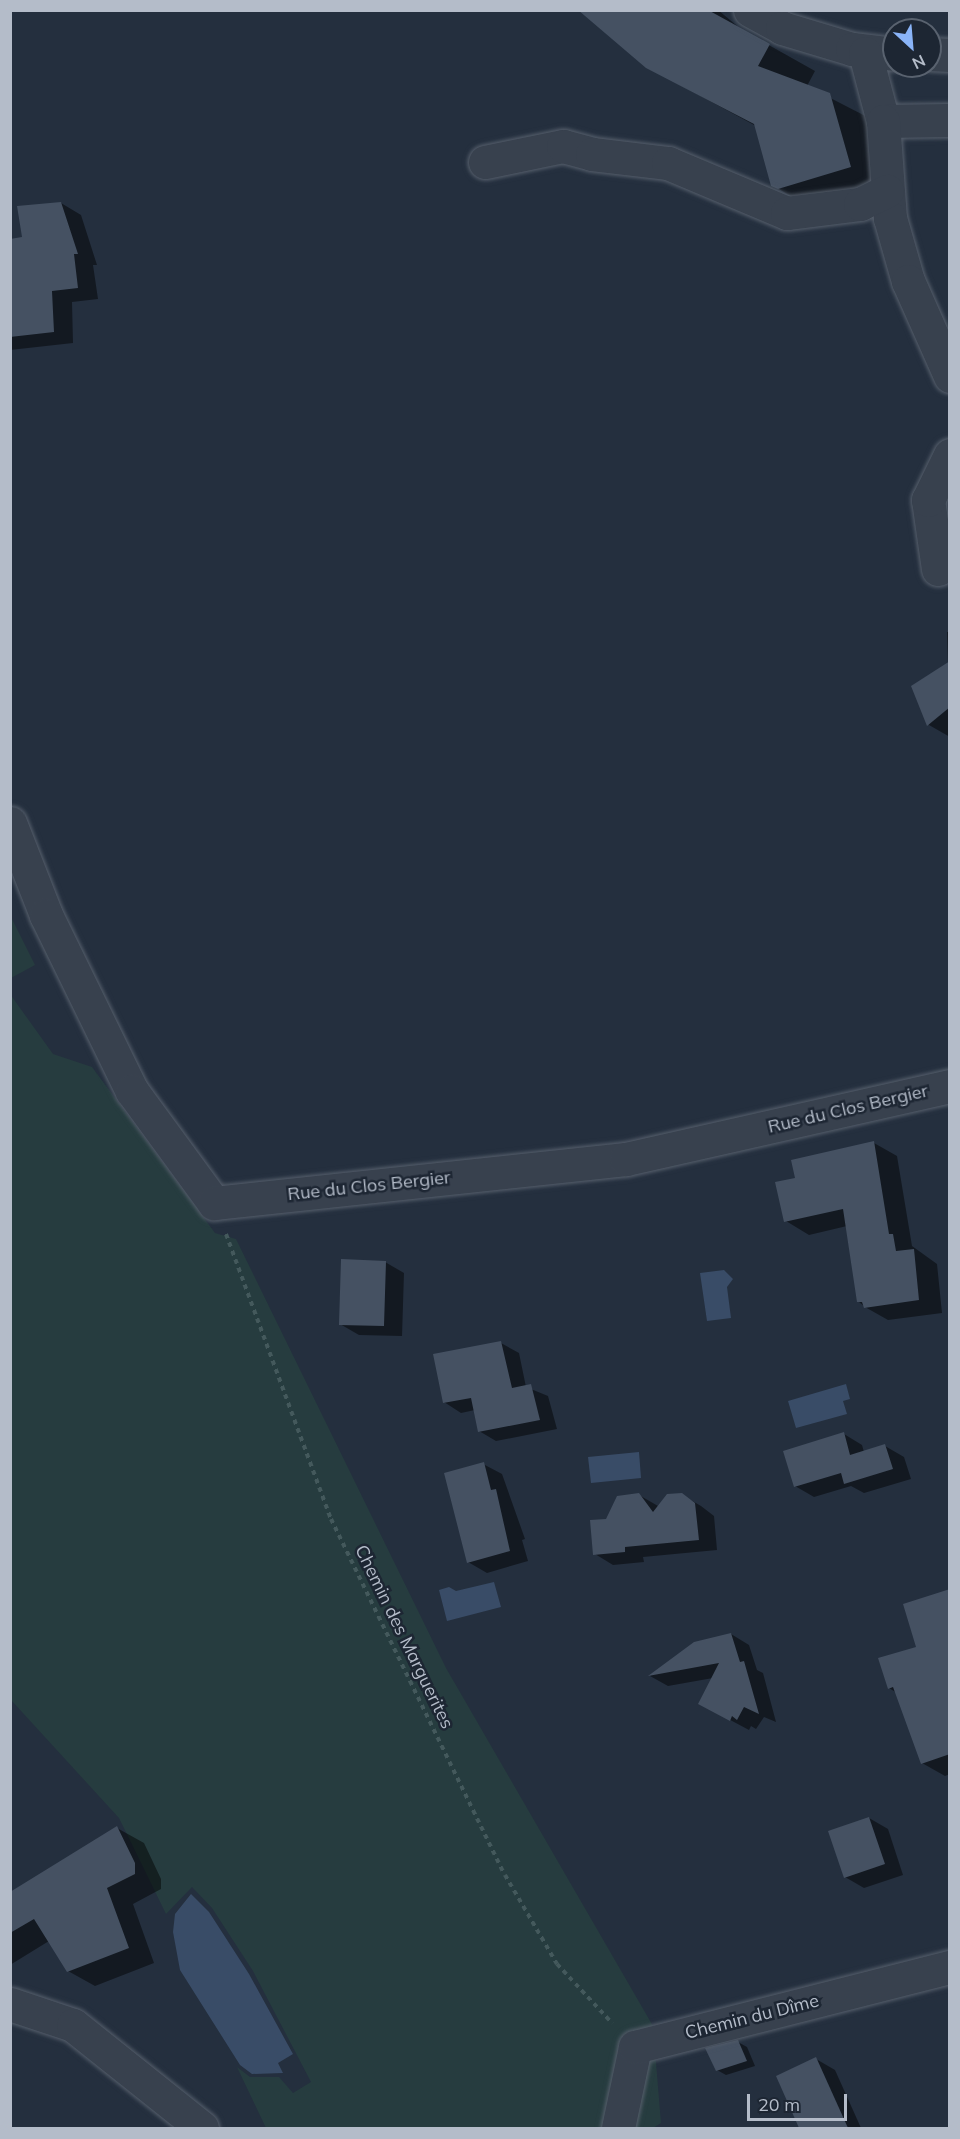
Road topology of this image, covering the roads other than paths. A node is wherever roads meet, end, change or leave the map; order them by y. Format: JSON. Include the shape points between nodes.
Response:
{"nodes":[{"id":1,"x":750,"y":10,"type":"edge"},
{"id":2,"x":879,"y":53,"type":"edge"},
{"id":3,"x":950,"y":120,"type":"edge"},
{"id":4,"x":883,"y":121,"type":"junction"},
{"id":5,"x":485,"y":162,"type":"dead end"},
{"id":6,"x":887,"y":191,"type":"junction"},
{"id":7,"x":950,"y":376,"type":"edge"},
{"id":8,"x":950,"y":455,"type":"edge"},
{"id":9,"x":938,"y":569,"type":"dead end"},
{"id":10,"x":10,"y":823,"type":"edge"},
{"id":11,"x":950,"y":1086,"type":"edge"},
{"id":12,"x":950,"y":1967,"type":"edge"},
{"id":13,"x":10,"y":2004,"type":"edge"},
{"id":14,"x":202,"y":2128,"type":"edge"},
{"id":15,"x":618,"y":2128,"type":"edge"}],
"edges":[{"from":1,"to":2,"type":"street","via":[[782,28]]},
{"from":2,"to":4,"type":"street"},
{"from":3,"to":4,"type":"street"},
{"from":4,"to":6,"type":"street"},
{"from":5,"to":6,"type":"street","via":[[563,146],[592,154],[668,163],[787,213],[860,204]]},
{"from":6,"to":7,"type":"street","via":[[890,218],[908,281]]},
{"from":8,"to":9,"type":"street","via":[[928,500]]},
{"from":10,"to":11,"type":"street","name":"Rue du Clos Bergier","via":[[46,915],[132,1091],[214,1203],[626,1159]]},
{"from":12,"to":15,"type":"street","name":"Chemin du Dîme","via":[[635,2047]]},
{"from":13,"to":14,"type":"street","via":[[73,2025]]}]}
